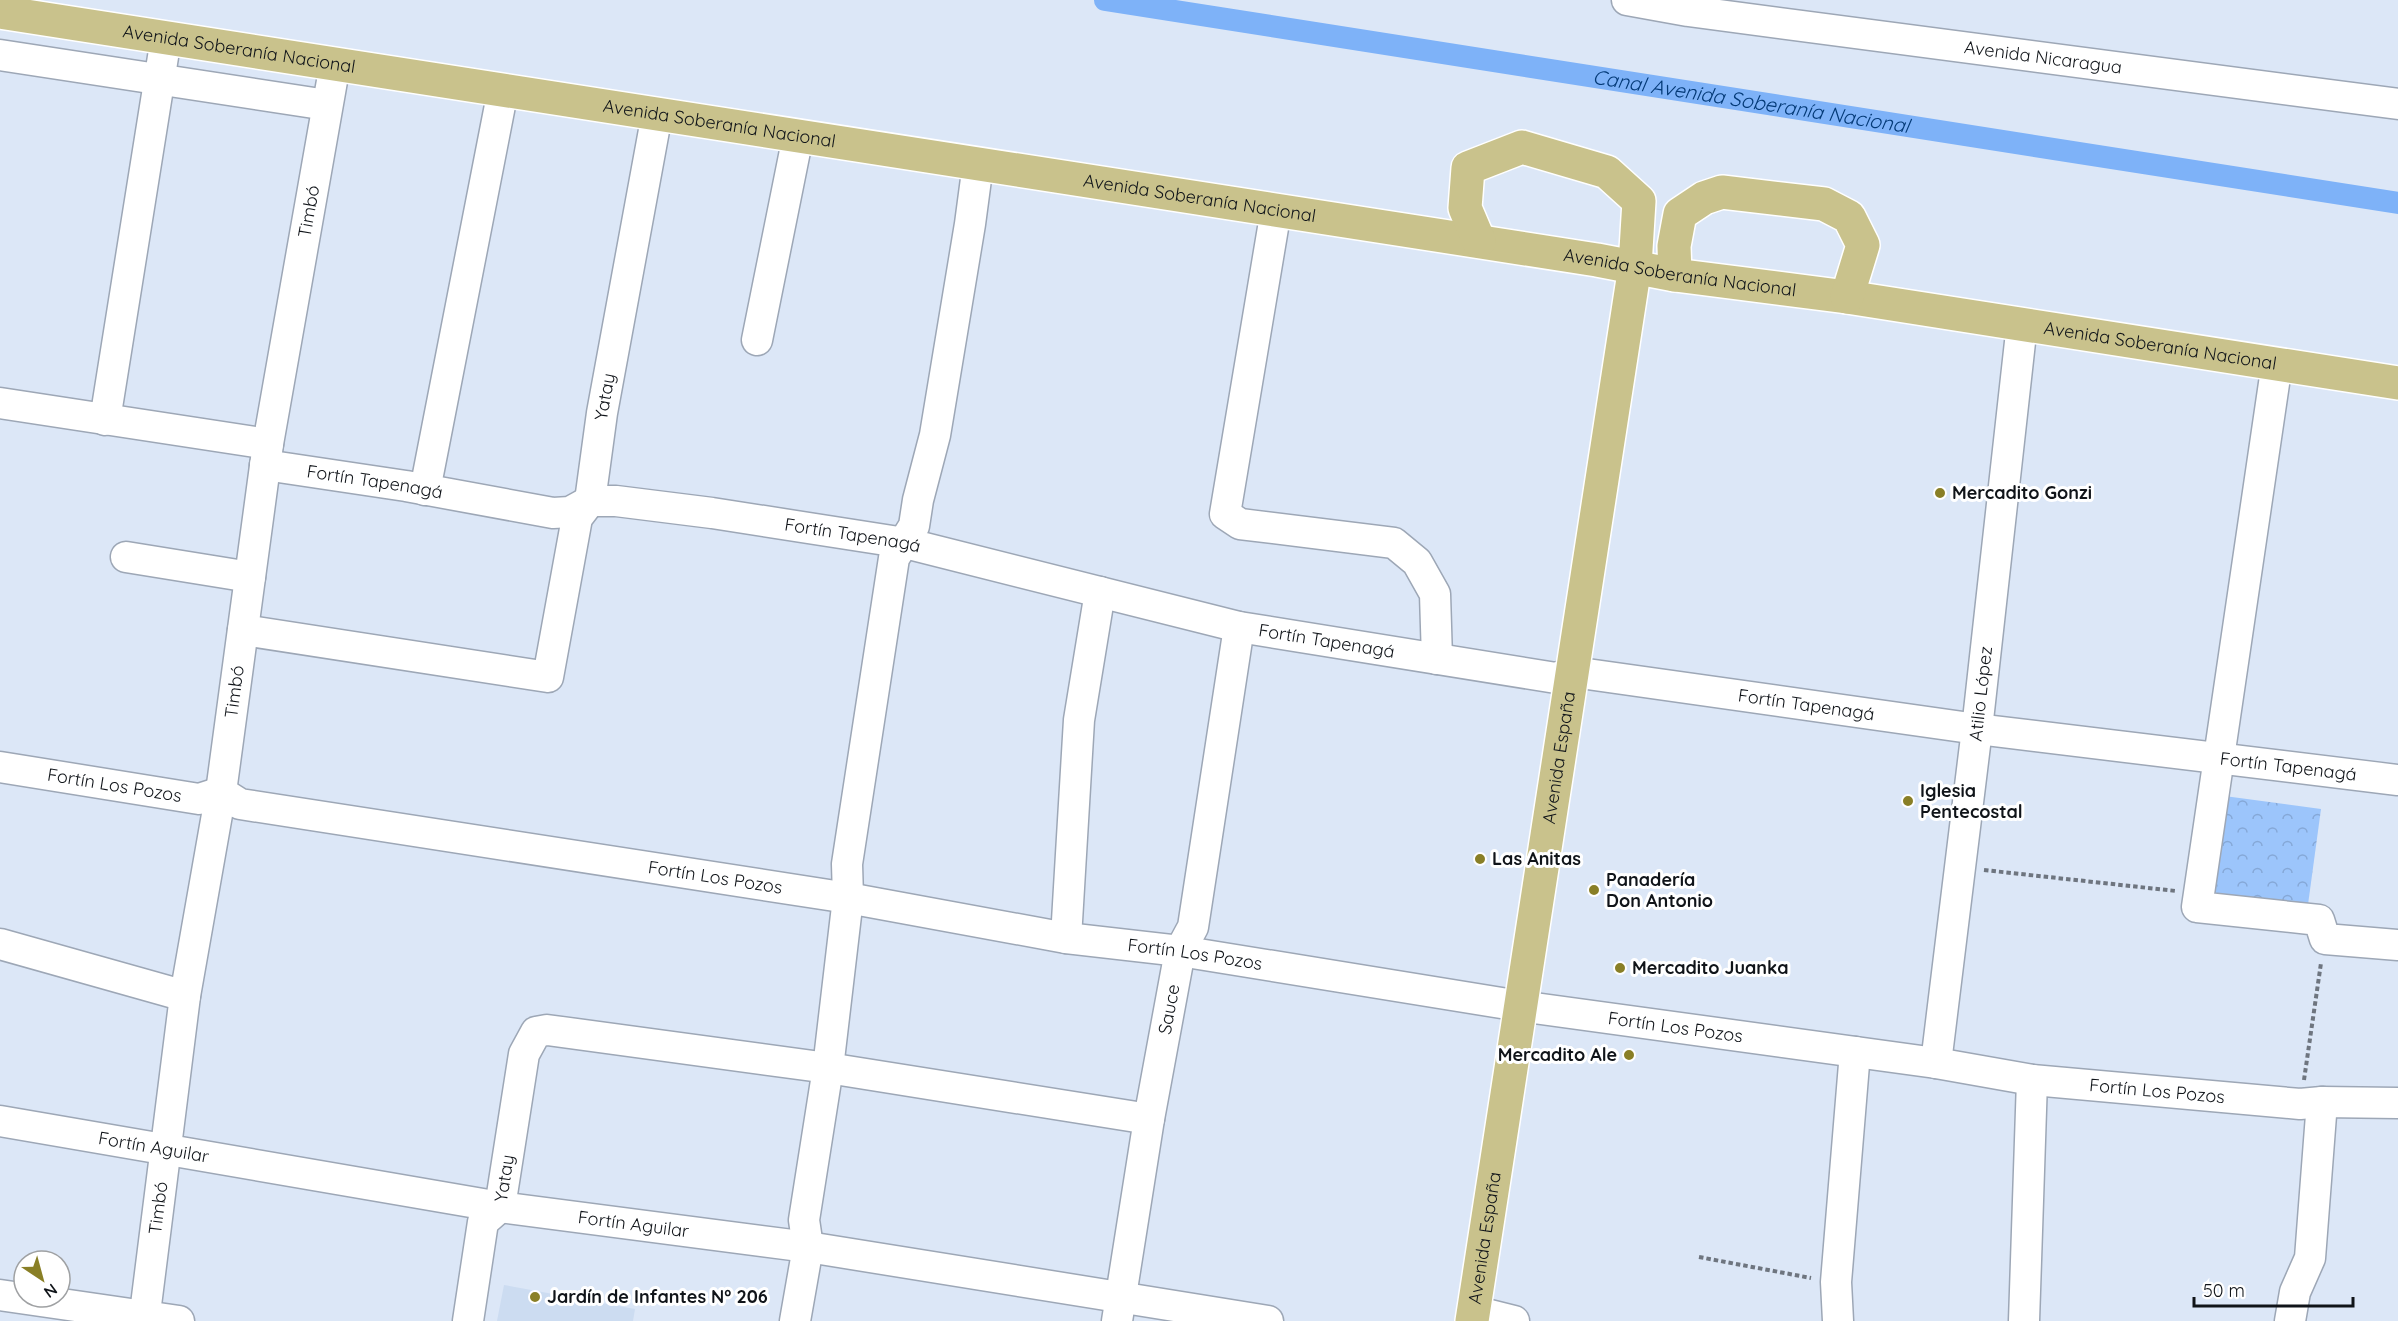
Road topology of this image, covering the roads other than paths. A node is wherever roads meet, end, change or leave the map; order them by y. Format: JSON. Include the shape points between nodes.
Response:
{"nodes":[{"id":1,"x":1627,"y":0,"type":"edge"},
{"id":2,"x":0,"y":12,"type":"edge"},
{"id":3,"x":166,"y":38,"type":"junction"},
{"id":4,"x":0,"y":55,"type":"edge"},
{"id":5,"x":334,"y":64,"type":"junction"},
{"id":6,"x":159,"y":80,"type":"junction"},
{"id":7,"x":503,"y":90,"type":"junction"},
{"id":8,"x":2398,"y":104,"type":"edge"},
{"id":9,"x":327,"y":105,"type":"junction"},
{"id":10,"x":657,"y":114,"type":"junction"},
{"id":11,"x":798,"y":136,"type":"junction"},
{"id":12,"x":978,"y":164,"type":"junction"},
{"id":13,"x":1276,"y":210,"type":"junction"},
{"id":14,"x":1479,"y":241,"type":"junction"},
{"id":15,"x":1635,"y":266,"type":"junction"},
{"id":16,"x":1675,"y":275,"type":"junction"},
{"id":17,"x":1847,"y":297,"type":"junction"},
{"id":18,"x":2022,"y":324,"type":"junction"},
{"id":19,"x":757,"y":340,"type":"dead end"},
{"id":20,"x":2277,"y":363,"type":"junction"},
{"id":21,"x":2398,"y":382,"type":"edge"},
{"id":22,"x":0,"y":403,"type":"edge"},
{"id":23,"x":105,"y":420,"type":"junction"},
{"id":24,"x":267,"y":455,"type":"junction"},
{"id":25,"x":425,"y":490,"type":"junction"},
{"id":26,"x":590,"y":501,"type":"junction"},
{"id":27,"x":905,"y":543,"type":"junction"},
{"id":28,"x":126,"y":557,"type":"dead end"},
{"id":29,"x":250,"y":577,"type":"junction"},
{"id":30,"x":1100,"y":592,"type":"junction"},
{"id":31,"x":1239,"y":627,"type":"junction"},
{"id":32,"x":243,"y":630,"type":"junction"},
{"id":33,"x":1437,"y":659,"type":"junction"},
{"id":34,"x":1573,"y":672,"type":"junction"},
{"id":35,"x":1977,"y":729,"type":"junction"},
{"id":36,"x":2217,"y":759,"type":"junction"},
{"id":37,"x":0,"y":767,"type":"edge"},
{"id":38,"x":2398,"y":780,"type":"edge"},
{"id":39,"x":221,"y":792,"type":"junction"},
{"id":40,"x":848,"y":898,"type":"junction"},
{"id":41,"x":1066,"y":938,"type":"junction"},
{"id":42,"x":0,"y":944,"type":"edge"},
{"id":43,"x":2398,"y":945,"type":"edge"},
{"id":44,"x":1180,"y":951,"type":"junction"},
{"id":45,"x":185,"y":996,"type":"junction"},
{"id":46,"x":1520,"y":1006,"type":"junction"},
{"id":47,"x":1855,"y":1052,"type":"junction"},
{"id":48,"x":1936,"y":1063,"type":"junction"},
{"id":49,"x":828,"y":1068,"type":"junction"},
{"id":50,"x":2032,"y":1080,"type":"junction"},
{"id":51,"x":2311,"y":1103,"type":"junction"},
{"id":52,"x":2398,"y":1103,"type":"edge"},
{"id":53,"x":1149,"y":1119,"type":"junction"},
{"id":54,"x":0,"y":1121,"type":"edge"},
{"id":55,"x":165,"y":1149,"type":"junction"},
{"id":56,"x":500,"y":1207,"type":"junction"},
{"id":57,"x":808,"y":1247,"type":"junction"},
{"id":58,"x":0,"y":1295,"type":"edge"},
{"id":59,"x":1120,"y":1309,"type":"edge"},
{"id":60,"x":1473,"y":1316,"type":"edge"},
{"id":61,"x":144,"y":1318,"type":"edge"},
{"id":62,"x":179,"y":1321,"type":"edge"},
{"id":63,"x":468,"y":1321,"type":"edge"},
{"id":64,"x":795,"y":1321,"type":"edge"},
{"id":65,"x":1268,"y":1321,"type":"edge"},
{"id":66,"x":1514,"y":1321,"type":"edge"},
{"id":67,"x":1838,"y":1321,"type":"edge"},
{"id":68,"x":2024,"y":1321,"type":"edge"},
{"id":69,"x":2290,"y":1321,"type":"edge"}],
"edges":[{"from":1,"to":8,"type":"street","name":"Avenida Nicaragua"},
{"from":2,"to":3,"type":"main road","name":"Avenida Soberanía Nacional"},
{"from":3,"to":5,"type":"main road","name":"Avenida Soberanía Nacional"},
{"from":3,"to":6,"type":"street"},
{"from":4,"to":6,"type":"street"},
{"from":5,"to":7,"type":"main road","name":"Avenida Soberanía Nacional"},
{"from":5,"to":9,"type":"street","name":"Timbó"},
{"from":6,"to":9,"type":"street"},
{"from":6,"to":23,"type":"street"},
{"from":7,"to":10,"type":"main road","name":"Avenida Soberanía Nacional"},
{"from":7,"to":25,"type":"street"},
{"from":9,"to":24,"type":"street","name":"Timbó"},
{"from":10,"to":11,"type":"main road","name":"Avenida Soberanía Nacional"},
{"from":10,"to":26,"type":"street","name":"Yatay","via":[[602,413]]},
{"from":11,"to":12,"type":"main road","name":"Avenida Soberanía Nacional"},
{"from":11,"to":19,"type":"street"},
{"from":12,"to":13,"type":"main road","name":"Avenida Soberanía Nacional"},
{"from":12,"to":27,"type":"street","via":[[935,435],[914,526]]},
{"from":13,"to":14,"type":"main road","name":"Avenida Soberanía Nacional"},
{"from":13,"to":33,"type":"street","via":[[1225,514],[1240,524],[1394,543],[1417,562],[1435,594]]},
{"from":14,"to":15,"type":"main road","name":"Avenida Soberanía Nacional"},
{"from":14,"to":15,"type":"main road","name":"Avenida España","via":[[1465,208],[1468,168],[1522,147],[1607,172],[1639,201]]},
{"from":15,"to":16,"type":"main road","name":"Avenida Soberanía Nacional"},
{"from":15,"to":34,"type":"main road","name":"Avenida España"},
{"from":16,"to":17,"type":"main road","name":"Avenida Soberanía Nacional"},
{"from":16,"to":17,"type":"main road","via":[[1674,246],[1680,214],[1704,198],[1722,192],[1824,204],[1849,217],[1863,245]]},
{"from":17,"to":18,"type":"main road","name":"Avenida Soberanía Nacional"},
{"from":18,"to":20,"type":"main road","name":"Avenida Soberanía Nacional"},
{"from":18,"to":35,"type":"street","name":"Atilio López"},
{"from":20,"to":21,"type":"main road","name":"Avenida Soberanía Nacional"},
{"from":20,"to":36,"type":"street"},
{"from":22,"to":23,"type":"street","name":"Fortín Tapenagá"},
{"from":23,"to":24,"type":"street","name":"Fortín Tapenagá"},
{"from":24,"to":25,"type":"street","name":"Fortín Tapenagá"},
{"from":24,"to":29,"type":"street","name":"Timbó"},
{"from":25,"to":26,"type":"street","name":"Fortín Tapenagá","via":[[553,513],[570,512]]},
{"from":26,"to":27,"type":"street","name":"Fortín Tapenagá","via":[[712,513]]},
{"from":26,"to":32,"type":"street","name":"Yatay","via":[[577,518],[548,677]]},
{"from":27,"to":30,"type":"street","name":"Fortín Tapenagá"},
{"from":27,"to":40,"type":"street","via":[[894,558],[847,864]]},
{"from":28,"to":29,"type":"street"},
{"from":29,"to":32,"type":"street","name":"Timbó"},
{"from":30,"to":31,"type":"street","name":"Fortín Tapenagá"},
{"from":30,"to":41,"type":"street","via":[[1079,720]]},
{"from":31,"to":33,"type":"street","name":"Fortín Tapenagá"},
{"from":31,"to":44,"type":"street","name":"Sauce","via":[[1194,927]]},
{"from":32,"to":39,"type":"street","name":"Timbó"},
{"from":33,"to":34,"type":"street","name":"Fortín Tapenagá","via":[[1556,678]]},
{"from":34,"to":35,"type":"street","name":"Fortín Tapenagá"},
{"from":34,"to":46,"type":"main road","name":"Avenida España"},
{"from":35,"to":36,"type":"street","name":"Fortín Tapenagá"},
{"from":35,"to":48,"type":"street","name":"Atilio López"},
{"from":36,"to":38,"type":"street","name":"Fortín Tapenagá"},
{"from":36,"to":43,"type":"street","via":[[2197,907],[2319,920],[2325,939]]},
{"from":37,"to":39,"type":"street","name":"Fortín Los Pozos","via":[[199,799]]},
{"from":39,"to":40,"type":"street","name":"Fortín Los Pozos","via":[[240,804]]},
{"from":39,"to":45,"type":"street","name":"Timbó"},
{"from":40,"to":41,"type":"street","name":"Fortín Los Pozos"},
{"from":40,"to":49,"type":"street"},
{"from":41,"to":44,"type":"street","name":"Fortín Los Pozos"},
{"from":42,"to":45,"type":"street"},
{"from":44,"to":46,"type":"street","name":"Fortín Los Pozos"},
{"from":44,"to":53,"type":"street","name":"Sauce"},
{"from":45,"to":55,"type":"street","name":"Timbó"},
{"from":46,"to":47,"type":"street","name":"Fortín Los Pozos"},
{"from":46,"to":60,"type":"main road","name":"Avenida España"},
{"from":47,"to":48,"type":"street","name":"Fortín Los Pozos"},
{"from":47,"to":67,"type":"street","via":[[1836,1282]]},
{"from":48,"to":50,"type":"street","name":"Fortín Los Pozos"},
{"from":49,"to":53,"type":"street"},
{"from":49,"to":56,"type":"street","name":"Yatay","via":[[547,1030],[536,1032],[524,1054]]},
{"from":49,"to":57,"type":"street","via":[[804,1220]]},
{"from":50,"to":51,"type":"street","name":"Fortín Los Pozos"},
{"from":50,"to":68,"type":"street"},
{"from":51,"to":52,"type":"street","name":"Fortín Los Pozos"},
{"from":51,"to":69,"type":"street","via":[[2310,1258],[2295,1292]]},
{"from":53,"to":59,"type":"street","name":"Sauce"},
{"from":54,"to":55,"type":"street","name":"Fortín Aguilar"},
{"from":55,"to":56,"type":"street","name":"Fortín Aguilar"},
{"from":55,"to":61,"type":"street","name":"Timbó"},
{"from":56,"to":57,"type":"street","name":"Fortín Aguilar"},
{"from":56,"to":63,"type":"street","name":"Yatay","via":[[483,1222]]},
{"from":57,"to":59,"type":"street","name":"Fortín Aguilar"},
{"from":57,"to":64,"type":"street"},
{"from":58,"to":61,"type":"street"},
{"from":59,"to":65,"type":"street","name":"Fortín Aguilar"},
{"from":60,"to":66,"type":"street"},
{"from":61,"to":62,"type":"street"}]}
